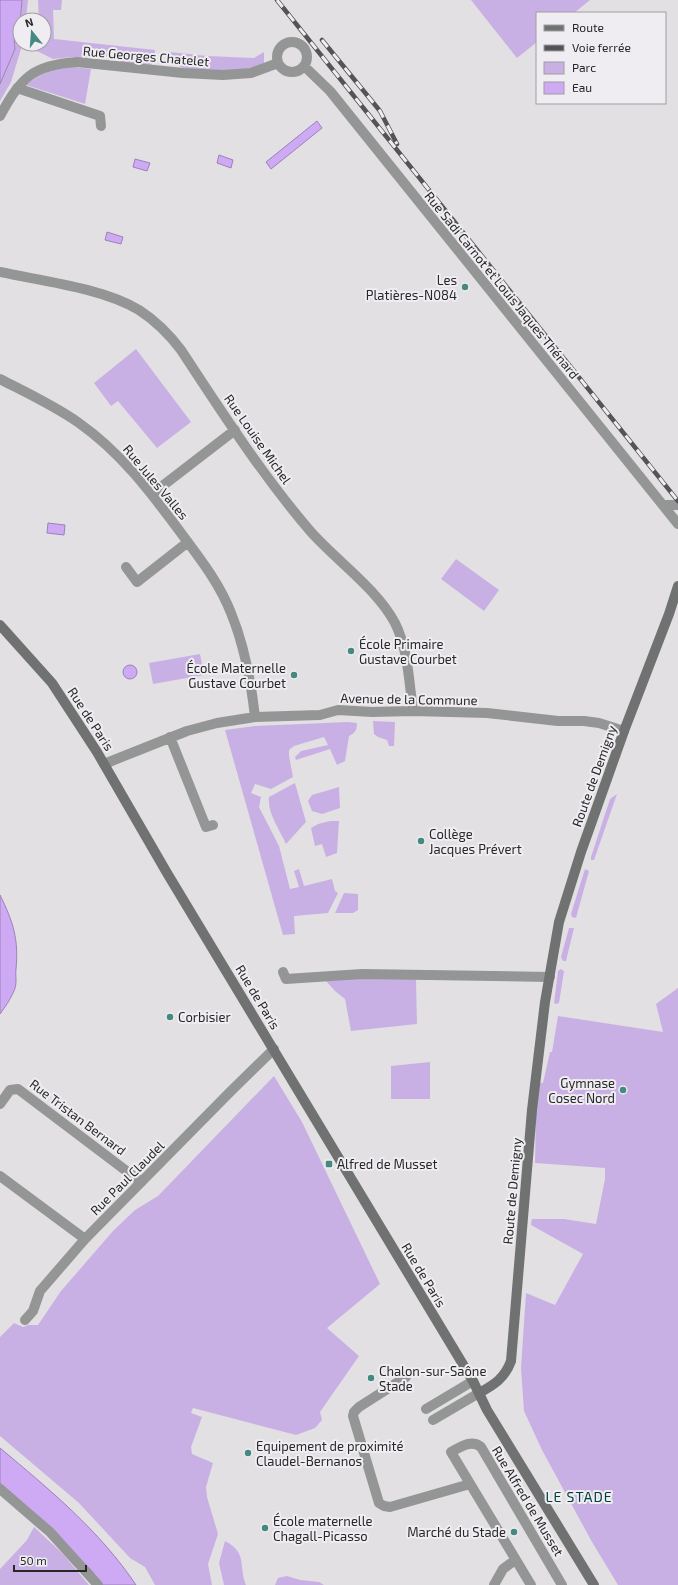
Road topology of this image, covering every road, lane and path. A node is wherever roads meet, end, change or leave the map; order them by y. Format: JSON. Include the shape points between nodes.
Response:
{"nodes":[{"id":1,"x":278,"y":63,"type":"junction"},
{"id":2,"x":304,"y":66,"type":"junction"},
{"id":3,"x":17,"y":88,"type":"junction"},
{"id":4,"x":0,"y":116,"type":"edge"},
{"id":5,"x":101,"y":126,"type":"dead end"},
{"id":6,"x":0,"y":272,"type":"edge"},
{"id":7,"x":0,"y":379,"type":"edge"},
{"id":8,"x":235,"y":430,"type":"junction"},
{"id":9,"x":152,"y":494,"type":"junction"},
{"id":10,"x":663,"y":505,"type":"junction"},
{"id":11,"x":678,"y":505,"type":"edge"},
{"id":12,"x":678,"y":524,"type":"edge"},
{"id":13,"x":188,"y":542,"type":"junction"},
{"id":14,"x":126,"y":567,"type":"dead end"},
{"id":15,"x":678,"y":587,"type":"edge"},
{"id":16,"x":0,"y":625,"type":"edge"},
{"id":17,"x":413,"y":711,"type":"junction"},
{"id":18,"x":255,"y":717,"type":"junction"},
{"id":19,"x":624,"y":731,"type":"junction"},
{"id":20,"x":170,"y":737,"type":"junction"},
{"id":21,"x":104,"y":764,"type":"junction"},
{"id":22,"x":213,"y":825,"type":"dead end"},
{"id":23,"x":283,"y":972,"type":"dead end"},
{"id":24,"x":550,"y":978,"type":"junction"},
{"id":25,"x":274,"y":1049,"type":"junction"},
{"id":26,"x":0,"y":1104,"type":"edge"},
{"id":27,"x":0,"y":1176,"type":"edge"},
{"id":28,"x":142,"y":1182,"type":"junction"},
{"id":29,"x":85,"y":1240,"type":"junction"},
{"id":30,"x":24,"y":1320,"type":"dead end"},
{"id":31,"x":406,"y":1377,"type":"dead end"},
{"id":32,"x":473,"y":1381,"type":"junction"},
{"id":33,"x":479,"y":1393,"type":"junction"},
{"id":34,"x":426,"y":1409,"type":"dead end"},
{"id":35,"x":433,"y":1420,"type":"dead end"},
{"id":36,"x":470,"y":1484,"type":"junction"},
{"id":37,"x":0,"y":1489,"type":"edge"},
{"id":38,"x":516,"y":1560,"type":"junction"},
{"id":39,"x":98,"y":1585,"type":"edge"},
{"id":40,"x":494,"y":1585,"type":"edge"},
{"id":41,"x":531,"y":1585,"type":"edge"},
{"id":42,"x":562,"y":1585,"type":"edge"},
{"id":43,"x":594,"y":1585,"type":"edge"}],
"edges":[{"from":1,"to":2,"type":"street","via":[[290,71],[296,71]]},
{"from":1,"to":2,"type":"street","via":[[279,50],[287,43],[293,42],[299,44],[306,52]]},
{"from":1,"to":3,"type":"street","name":"Rue Georges Chatelet","via":[[251,73],[223,75],[77,62],[61,63],[39,70]]},
{"from":2,"to":10,"type":"street","name":"Rue Sadi Carnot et Louis Jaques Thénard","via":[[330,91]]},
{"from":3,"to":4,"type":"street","name":"Rue Georges Chatelet"},
{"from":3,"to":5,"type":"street","via":[[100,116]]},
{"from":6,"to":8,"type":"street","name":"Rue Louise Michel","via":[[100,293],[138,309],[169,334]]},
{"from":7,"to":9,"type":"street","name":"Rue Jules Valles","via":[[79,423],[116,453]]},
{"from":8,"to":9,"type":"street"},
{"from":8,"to":17,"type":"street","name":"Rue Louise Michel","via":[[290,507],[372,593],[394,621],[404,648]]},
{"from":9,"to":13,"type":"street","name":"Rue Jules Valles"},
{"from":10,"to":11,"type":"street"},
{"from":10,"to":12,"type":"street","name":"Rue Sadi Carnot et Louis Jaques Thénard"},
{"from":13,"to":14,"type":"street","via":[[137,582]]},
{"from":13,"to":18,"type":"street","name":"Rue Jules Valles","via":[[215,580],[231,612],[244,654]]},
{"from":15,"to":19,"type":"main road","name":"Route de Demigny"},
{"from":16,"to":21,"type":"main road","name":"Rue de Paris","via":[[52,683]]},
{"from":17,"to":18,"type":"street","name":"Avenue de la Commune","via":[[372,712],[346,709],[320,715]]},
{"from":17,"to":19,"type":"street","name":"Avenue de la Commune","via":[[487,713],[558,721],[584,721]]},
{"from":18,"to":20,"type":"street","name":"Avenue de la Commune","via":[[217,723]]},
{"from":19,"to":24,"type":"main road","name":"Route de Demigny","via":[[559,922]]},
{"from":20,"to":21,"type":"street","name":"Avenue de la Commune"},
{"from":20,"to":22,"type":"street","via":[[206,827]]},
{"from":21,"to":25,"type":"main road","name":"Rue de Paris"},
{"from":23,"to":24,"type":"street","via":[[286,979],[362,974]]},
{"from":24,"to":33,"type":"main road","name":"Route de Demigny","via":[[532,1110],[511,1361],[502,1378]]},
{"from":25,"to":28,"type":"street","name":"Rue Paul Claudel"},
{"from":25,"to":32,"type":"main road","name":"Rue de Paris"},
{"from":26,"to":28,"type":"street","name":"Rue Tristan Bernard","via":[[10,1090],[18,1089]]},
{"from":27,"to":29,"type":"street"},
{"from":28,"to":29,"type":"street","name":"Rue Paul Claudel"},
{"from":29,"to":30,"type":"street","name":"Rue Paul Claudel","via":[[40,1291],[33,1311]]},
{"from":31,"to":36,"type":"street","via":[[359,1407],[353,1416],[378,1503],[390,1507]]},
{"from":32,"to":33,"type":"main road","name":"Rue de Paris"},
{"from":32,"to":34,"type":"street"},
{"from":33,"to":35,"type":"street"},
{"from":33,"to":43,"type":"main road","name":"Rue de Paris"},
{"from":36,"to":38,"type":"street","name":"Rue Alfred de Musset"},
{"from":36,"to":42,"type":"street","name":"Rue Alfred de Musset","via":[[451,1452],[464,1445],[477,1444]]},
{"from":37,"to":39,"type":"street","via":[[50,1532]]},
{"from":38,"to":40,"type":"street","via":[[503,1568]]},
{"from":38,"to":41,"type":"street","name":"Rue Alfred de Musset"}]}
